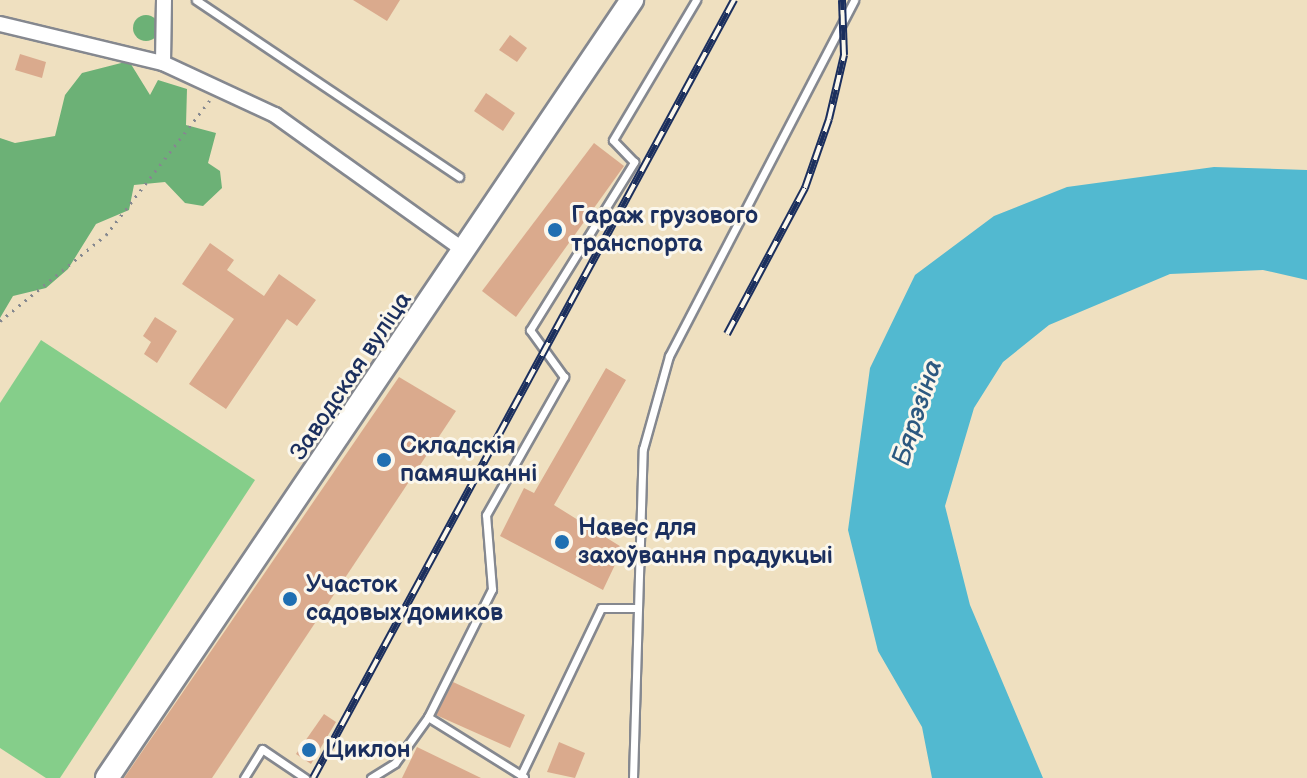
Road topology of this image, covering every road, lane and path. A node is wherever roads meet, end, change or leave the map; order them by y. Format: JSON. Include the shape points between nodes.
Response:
{"nodes":[{"id":1,"x":164,"y":0,"type":"edge"},
{"id":2,"x":196,"y":0,"type":"edge"},
{"id":3,"x":632,"y":0,"type":"edge"},
{"id":4,"x":696,"y":0,"type":"edge"},
{"id":5,"x":854,"y":0,"type":"edge"},
{"id":6,"x":0,"y":24,"type":"edge"},
{"id":7,"x":163,"y":63,"type":"junction"},
{"id":8,"x":220,"y":88,"type":"junction"},
{"id":9,"x":459,"y":177,"type":"dead end"},
{"id":10,"x":465,"y":251,"type":"junction"},
{"id":11,"x":0,"y":321,"type":"edge"},
{"id":12,"x":638,"y":608,"type":"junction"},
{"id":13,"x":428,"y":717,"type":"junction"},
{"id":14,"x":523,"y":776,"type":"edge"},
{"id":15,"x":107,"y":778,"type":"edge"},
{"id":16,"x":244,"y":778,"type":"edge"},
{"id":17,"x":305,"y":778,"type":"edge"},
{"id":18,"x":371,"y":778,"type":"edge"},
{"id":19,"x":633,"y":778,"type":"edge"}],
"edges":[{"from":1,"to":7,"type":"street"},
{"from":2,"to":9,"type":"lane"},
{"from":3,"to":10,"type":"main road","name":"Заводская вуліца"},
{"from":4,"to":13,"type":"lane","via":[[613,140],[634,162],[530,330],[564,377],[486,515],[492,589]]},
{"from":5,"to":12,"type":"lane","via":[[669,356],[643,449]]},
{"from":6,"to":7,"type":"street"},
{"from":7,"to":8,"type":"street"},
{"from":8,"to":10,"type":"street","via":[[275,115]]},
{"from":8,"to":11,"type":"path","via":[[106,235]]},
{"from":10,"to":15,"type":"main road","name":"Заводская вуліца"},
{"from":12,"to":14,"type":"lane","via":[[601,608]]},
{"from":12,"to":19,"type":"lane"},
{"from":13,"to":14,"type":"lane"},
{"from":13,"to":18,"type":"lane","via":[[395,763]]},
{"from":16,"to":17,"type":"lane","via":[[262,749]]}]}
